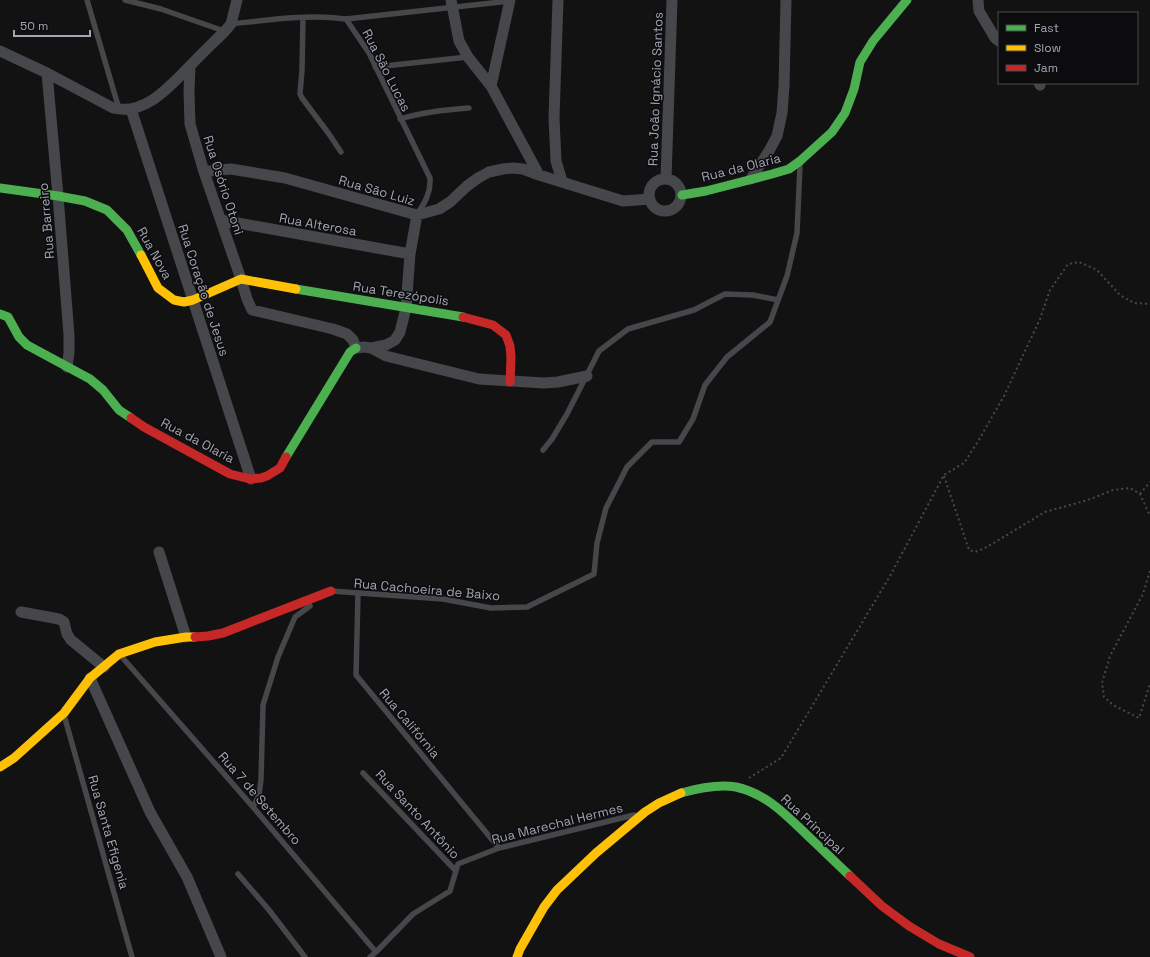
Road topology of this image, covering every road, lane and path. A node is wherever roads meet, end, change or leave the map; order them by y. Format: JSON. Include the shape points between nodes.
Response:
{"nodes":[{"id":1,"x":87,"y":0,"type":"edge"},
{"id":2,"x":125,"y":0,"type":"edge"},
{"id":3,"x":237,"y":0,"type":"edge"},
{"id":4,"x":510,"y":0,"type":"edge"},
{"id":5,"x":558,"y":0,"type":"edge"},
{"id":6,"x":672,"y":0,"type":"edge"},
{"id":7,"x":786,"y":0,"type":"edge"},
{"id":8,"x":907,"y":0,"type":"edge"},
{"id":9,"x":978,"y":0,"type":"edge"},
{"id":10,"x":451,"y":4,"type":"edge"},
{"id":11,"x":303,"y":18,"type":"junction"},
{"id":12,"x":346,"y":18,"type":"junction"},
{"id":13,"x":228,"y":28,"type":"junction"},
{"id":14,"x":998,"y":40,"type":"edge"},
{"id":15,"x":0,"y":51,"type":"edge"},
{"id":16,"x":468,"y":57,"type":"junction"},
{"id":17,"x":190,"y":66,"type":"junction"},
{"id":18,"x":375,"y":67,"type":"junction"},
{"id":19,"x":46,"y":73,"type":"junction"},
{"id":20,"x":490,"y":86,"type":"junction"},
{"id":21,"x":469,"y":108,"type":"dead end"},
{"id":22,"x":125,"y":109,"type":"junction"},
{"id":23,"x":400,"y":119,"type":"junction"},
{"id":24,"x":340,"y":152,"type":"dead end"},
{"id":25,"x":800,"y":161,"type":"junction"},
{"id":26,"x":204,"y":172,"type":"junction"},
{"id":27,"x":539,"y":175,"type":"junction"},
{"id":28,"x":666,"y":179,"type":"junction"},
{"id":29,"x":750,"y":179,"type":"junction"},
{"id":30,"x":562,"y":181,"type":"junction"},
{"id":31,"x":0,"y":188,"type":"edge"},
{"id":32,"x":682,"y":195,"type":"junction"},
{"id":33,"x":58,"y":196,"type":"junction"},
{"id":34,"x":650,"y":199,"type":"junction"},
{"id":35,"x":417,"y":215,"type":"junction"},
{"id":36,"x":221,"y":220,"type":"junction"},
{"id":37,"x":410,"y":254,"type":"junction"},
{"id":38,"x":241,"y":279,"type":"junction"},
{"id":39,"x":193,"y":300,"type":"junction"},
{"id":40,"x":778,"y":300,"type":"junction"},
{"id":41,"x":1150,"y":304,"type":"edge"},
{"id":42,"x":406,"y":308,"type":"junction"},
{"id":43,"x":0,"y":314,"type":"edge"},
{"id":44,"x":356,"y":348,"type":"junction"},
{"id":45,"x":371,"y":348,"type":"junction"},
{"id":46,"x":67,"y":367,"type":"junction"},
{"id":47,"x":587,"y":376,"type":"junction"},
{"id":48,"x":510,"y":382,"type":"junction"},
{"id":49,"x":543,"y":450,"type":"dead end"},
{"id":50,"x":944,"y":475,"type":"junction"},
{"id":51,"x":251,"y":479,"type":"junction"},
{"id":52,"x":1150,"y":482,"type":"edge"},
{"id":53,"x":1140,"y":494,"type":"junction"},
{"id":54,"x":1150,"y":516,"type":"edge"},
{"id":55,"x":159,"y":552,"type":"dead end"},
{"id":56,"x":1150,"y":571,"type":"edge"},
{"id":57,"x":331,"y":591,"type":"junction"},
{"id":58,"x":358,"y":594,"type":"junction"},
{"id":59,"x":21,"y":612,"type":"dead end"},
{"id":60,"x":186,"y":637,"type":"junction"},
{"id":61,"x":119,"y":654,"type":"junction"},
{"id":62,"x":104,"y":667,"type":"junction"},
{"id":63,"x":90,"y":678,"type":"junction"},
{"id":64,"x":1150,"y":684,"type":"edge"},
{"id":65,"x":64,"y":714,"type":"junction"},
{"id":66,"x":0,"y":767,"type":"edge"},
{"id":67,"x":363,"y":772,"type":"dead end"},
{"id":68,"x":735,"y":787,"type":"junction"},
{"id":69,"x":253,"y":807,"type":"junction"},
{"id":70,"x":645,"y":812,"type":"junction"},
{"id":71,"x":499,"y":848,"type":"junction"},
{"id":72,"x":456,"y":871,"type":"junction"},
{"id":73,"x":238,"y":874,"type":"dead end"},
{"id":74,"x":376,"y":952,"type":"junction"},
{"id":75,"x":132,"y":957,"type":"edge"},
{"id":76,"x":221,"y":957,"type":"edge"},
{"id":77,"x":305,"y":957,"type":"edge"},
{"id":78,"x":370,"y":957,"type":"edge"},
{"id":79,"x":517,"y":957,"type":"edge"},
{"id":80,"x":970,"y":957,"type":"edge"}],
"edges":[{"from":1,"to":22,"type":"lane"},
{"from":2,"to":13,"type":"lane"},
{"from":3,"to":13,"type":"street"},
{"from":4,"to":10,"type":"lane"},
{"from":4,"to":20,"type":"street"},
{"from":5,"to":30,"type":"street","via":[[554,118],[556,161]]},
{"from":6,"to":28,"type":"street","name":"Rua João Ignácio Santos"},
{"from":7,"to":29,"type":"street","via":[[782,112],[777,136]]},
{"from":8,"to":25,"type":"street","name":"Rua da Olaria","via":[[873,41],[860,62],[854,89],[844,113],[832,132]]},
{"from":9,"to":14,"type":"street","via":[[979,11]]},
{"from":10,"to":12,"type":"lane"},
{"from":10,"to":16,"type":"street","via":[[459,41]]},
{"from":11,"to":12,"type":"lane"},
{"from":11,"to":13,"type":"lane"},
{"from":11,"to":24,"type":"lane","via":[[300,94]]},
{"from":12,"to":18,"type":"lane","name":"Rua São Lucas"},
{"from":13,"to":17,"type":"street"},
{"from":15,"to":19,"type":"street"},
{"from":16,"to":18,"type":"lane"},
{"from":16,"to":20,"type":"street"},
{"from":17,"to":22,"type":"street","via":[[162,94],[142,105]]},
{"from":17,"to":26,"type":"street","name":"Rua Osório Otoni","via":[[190,124]]},
{"from":18,"to":23,"type":"lane","name":"Rua São Lucas"},
{"from":19,"to":22,"type":"street","via":[[113,108]]},
{"from":19,"to":33,"type":"street","name":"Rua Barreiro"},
{"from":20,"to":27,"type":"street"},
{"from":21,"to":23,"type":"lane"},
{"from":22,"to":39,"type":"street","name":"Rua Coração de Jesus"},
{"from":23,"to":35,"type":"lane","name":"Rua São Lucas","via":[[430,178],[431,186],[427,198]]},
{"from":25,"to":29,"type":"street","name":"Rua da Olaria","via":[[789,169]]},
{"from":25,"to":40,"type":"lane","via":[[797,233],[787,276]]},
{"from":26,"to":35,"type":"street","name":"Rua São Luiz","via":[[231,169],[285,178]]},
{"from":26,"to":36,"type":"street","name":"Rua Osório Otoni"},
{"from":27,"to":30,"type":"street"},
{"from":27,"to":35,"type":"street","via":[[523,168],[489,172],[439,209]]},
{"from":28,"to":32,"type":"street","via":[[675,182]]},
{"from":28,"to":34,"type":"street","via":[[661,179],[653,185],[649,194]]},
{"from":29,"to":32,"type":"street","name":"Rua da Olaria"},
{"from":30,"to":34,"type":"street","via":[[622,201]]},
{"from":31,"to":33,"type":"street","name":"Rua Nova"},
{"from":32,"to":34,"type":"street","via":[[678,204],[670,210],[660,210]]},
{"from":33,"to":39,"type":"street","name":"Rua Nova","via":[[85,201],[107,210],[127,230],[158,288],[174,300]]},
{"from":33,"to":46,"type":"street","name":"Rua Barreiro","via":[[69,336]]},
{"from":35,"to":37,"type":"street","name":"Rua São Luiz"},
{"from":36,"to":37,"type":"street","name":"Rua Alterosa"},
{"from":36,"to":38,"type":"street","name":"Rua Osório Otoni"},
{"from":37,"to":42,"type":"street","name":"Rua São Luiz"},
{"from":38,"to":39,"type":"street","name":"Rua Nova"},
{"from":38,"to":42,"type":"street","name":"Rua Terezópolis"},
{"from":38,"to":44,"type":"street","name":"Rua Osório Otoni","via":[[252,310],[347,334]]},
{"from":39,"to":51,"type":"street","name":"Rua Coração de Jesus"},
{"from":40,"to":47,"type":"lane","via":[[753,295],[725,294],[694,310],[628,329],[599,351]]},
{"from":40,"to":58,"type":"lane","name":"Rua Cachoeira de Baixo","via":[[770,322],[727,357],[705,385],[693,419],[679,442],[652,442],[627,467],[606,508],[597,543],[594,574],[526,607],[491,608],[443,600]]},
{"from":41,"to":50,"type":"path","via":[[1134,303],[1120,295],[1097,270],[1079,262],[1068,264],[1050,290],[1040,319],[1004,396],[977,443],[964,463]]},
{"from":42,"to":45,"type":"street","name":"Rua São Luiz","via":[[400,332],[395,340]]},
{"from":42,"to":48,"type":"street","name":"Rua Terezópolis","via":[[459,316],[493,325],[506,335],[510,346]]},
{"from":43,"to":46,"type":"street","name":"Rua da Olaria","via":[[8,317],[19,337],[27,345]]},
{"from":44,"to":45,"type":"street"},
{"from":44,"to":51,"type":"street","name":"Rua da Olaria","via":[[350,352],[280,468],[269,476]]},
{"from":45,"to":48,"type":"street","via":[[386,356],[445,372]]},
{"from":46,"to":51,"type":"street","name":"Rua da Olaria","via":[[90,379],[120,410],[144,427],[230,474]]},
{"from":47,"to":48,"type":"street","via":[[558,382]]},
{"from":47,"to":49,"type":"lane","via":[[552,439]]},
{"from":50,"to":53,"type":"path","via":[[969,550],[975,552],[1045,512],[1113,490],[1130,488]]},
{"from":50,"to":68,"type":"path","via":[[890,576],[781,758]]},
{"from":52,"to":53,"type":"path"},
{"from":53,"to":54,"type":"path"},
{"from":55,"to":60,"type":"street"},
{"from":56,"to":64,"type":"path","via":[[1143,594],[1110,656],[1102,684],[1104,697],[1139,718]]},
{"from":57,"to":58,"type":"lane","name":"Rua Cachoeira de Baixo"},
{"from":57,"to":60,"type":"street","via":[[223,633]]},
{"from":57,"to":69,"type":"lane","via":[[295,617],[278,657],[263,705],[261,780],[259,795]]},
{"from":58,"to":71,"type":"lane","name":"Rua Califórnia","via":[[356,675]]},
{"from":59,"to":62,"type":"street","via":[[64,622],[71,640]]},
{"from":60,"to":61,"type":"street","via":[[155,642]]},
{"from":61,"to":62,"type":"street"},
{"from":61,"to":69,"type":"lane","name":"Rua 7 de Setembro"},
{"from":62,"to":63,"type":"street"},
{"from":63,"to":65,"type":"street"},
{"from":63,"to":76,"type":"street","via":[[150,812],[181,864]]},
{"from":65,"to":66,"type":"street"},
{"from":65,"to":75,"type":"lane","name":"Rua Santa Efigenia"},
{"from":67,"to":72,"type":"lane","name":"Rua Santo Antônio"},
{"from":68,"to":70,"type":"street","name":"Rua Principal","via":[[716,786],[677,794]]},
{"from":68,"to":80,"type":"street","name":"Rua Principal","via":[[758,794],[779,808],[882,906],[909,926],[939,944]]},
{"from":69,"to":74,"type":"lane","name":"Rua 7 de Setembro"},
{"from":70,"to":71,"type":"lane","name":"Rua Marechal Hermes"},
{"from":70,"to":79,"type":"street","name":"Rua Principal","via":[[557,890],[544,907]]},
{"from":71,"to":72,"type":"lane","name":"Rua Marechal Hermes","via":[[458,864]]},
{"from":72,"to":74,"type":"lane","via":[[450,890],[413,914]]},
{"from":73,"to":77,"type":"lane"},
{"from":74,"to":78,"type":"lane"}]}
